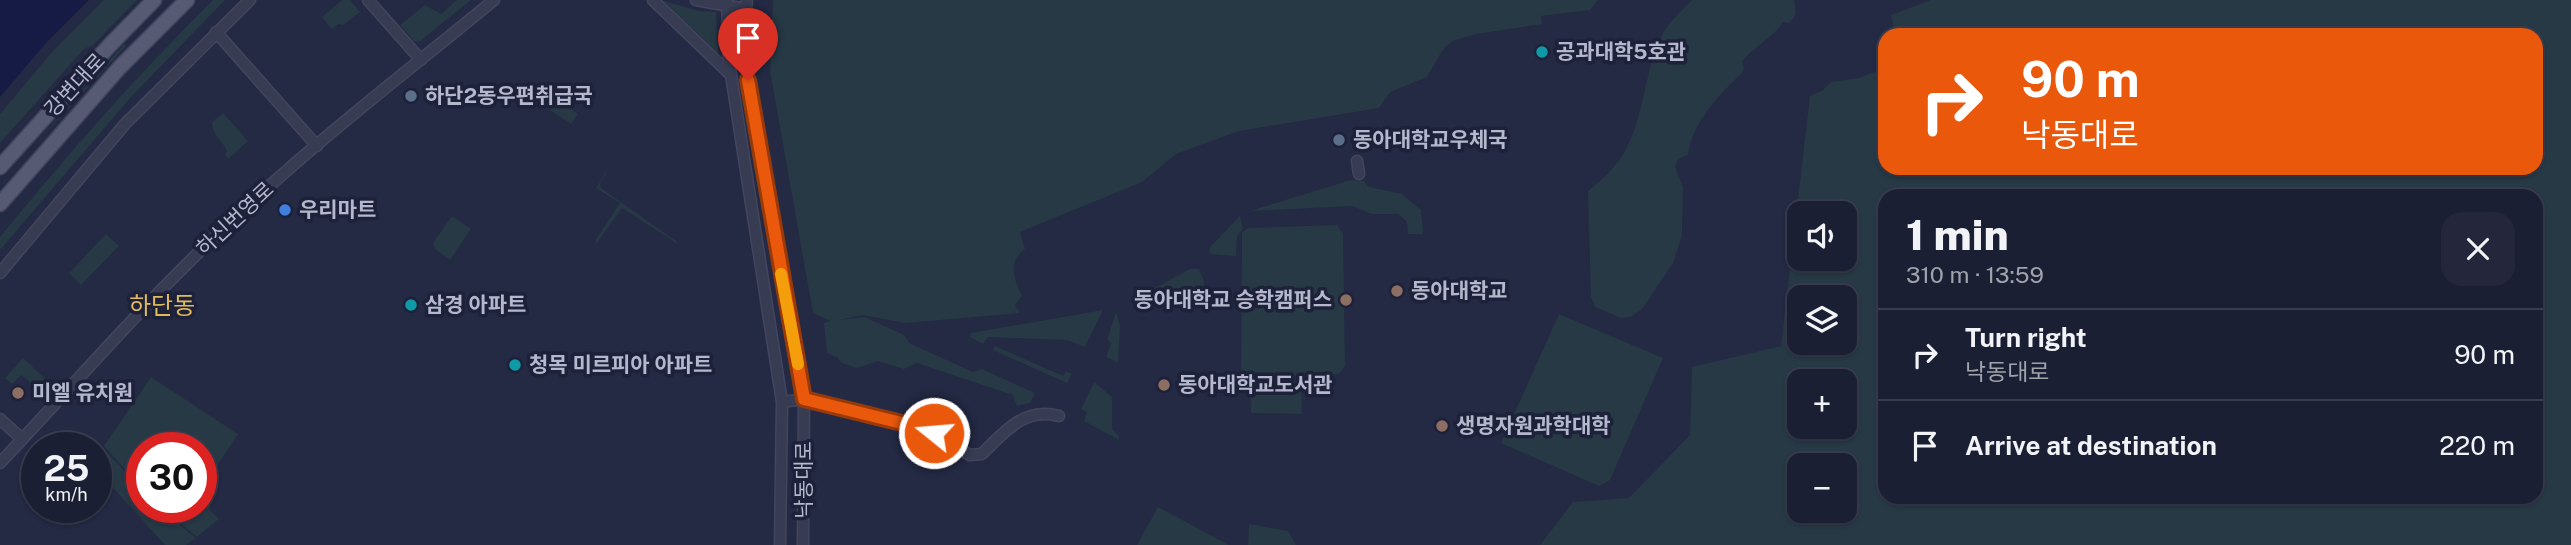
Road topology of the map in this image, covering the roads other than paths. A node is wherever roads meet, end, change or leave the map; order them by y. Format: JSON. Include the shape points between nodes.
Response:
{"nodes":[{"id":1,"x":154,"y":0,"type":"edge"},
{"id":2,"x":187,"y":0,"type":"edge"},
{"id":3,"x":250,"y":0,"type":"edge"},
{"id":4,"x":368,"y":0,"type":"edge"},
{"id":5,"x":494,"y":0,"type":"edge"},
{"id":6,"x":653,"y":0,"type":"edge"},
{"id":7,"x":696,"y":0,"type":"edge"},
{"id":8,"x":727,"y":3,"type":"edge"},
{"id":9,"x":746,"y":4,"type":"edge"},
{"id":10,"x":216,"y":33,"type":"junction"},
{"id":11,"x":421,"y":60,"type":"junction"},
{"id":12,"x":731,"y":75,"type":"junction"},
{"id":13,"x":317,"y":146,"type":"junction"},
{"id":14,"x":1357,"y":161,"type":"dead end"},
{"id":15,"x":0,"y":167,"type":"edge"},
{"id":16,"x":1359,"y":173,"type":"dead end"},
{"id":17,"x":0,"y":204,"type":"edge"},
{"id":18,"x":0,"y":273,"type":"edge"},
{"id":19,"x":804,"y":399,"type":"junction"},
{"id":20,"x":782,"y":402,"type":"junction"},
{"id":21,"x":1059,"y":416,"type":"dead end"},
{"id":22,"x":0,"y":419,"type":"edge"},
{"id":23,"x":29,"y":432,"type":"edge"},
{"id":24,"x":21,"y":438,"type":"edge"},
{"id":25,"x":21,"y":440,"type":"edge"},
{"id":26,"x":0,"y":463,"type":"edge"},
{"id":27,"x":780,"y":545,"type":"edge"},
{"id":28,"x":803,"y":545,"type":"edge"}],
"edges":[{"from":1,"to":15,"type":"main road","name":"강변대로"},
{"from":2,"to":17,"type":"main road","name":"강변대로","via":[[102,87]]},
{"from":3,"to":10,"type":"street"},
{"from":4,"to":11,"type":"street"},
{"from":5,"to":11,"type":"street","name":"하신번영로"},
{"from":6,"to":12,"type":"street"},
{"from":7,"to":8,"type":"street"},
{"from":8,"to":9,"type":"street"},
{"from":8,"to":12,"type":"street","name":"낙동대로"},
{"from":9,"to":19,"type":"street","name":"낙동대로","via":[[748,80]]},
{"from":10,"to":13,"type":"street"},
{"from":10,"to":18,"type":"street","via":[[125,124]]},
{"from":11,"to":13,"type":"street","name":"하신번영로"},
{"from":12,"to":20,"type":"street","name":"낙동대로"},
{"from":13,"to":23,"type":"street","name":"하신번영로","via":[[223,229]]},
{"from":14,"to":16,"type":"street"},
{"from":19,"to":20,"type":"street"},
{"from":19,"to":21,"type":"street","via":[[922,428],[976,456],[1018,420]]},
{"from":19,"to":28,"type":"street","name":"낙동대로"},
{"from":20,"to":27,"type":"street","name":"낙동대로"},
{"from":22,"to":24,"type":"street"},
{"from":25,"to":26,"type":"street","name":"하신번영로"}]}
